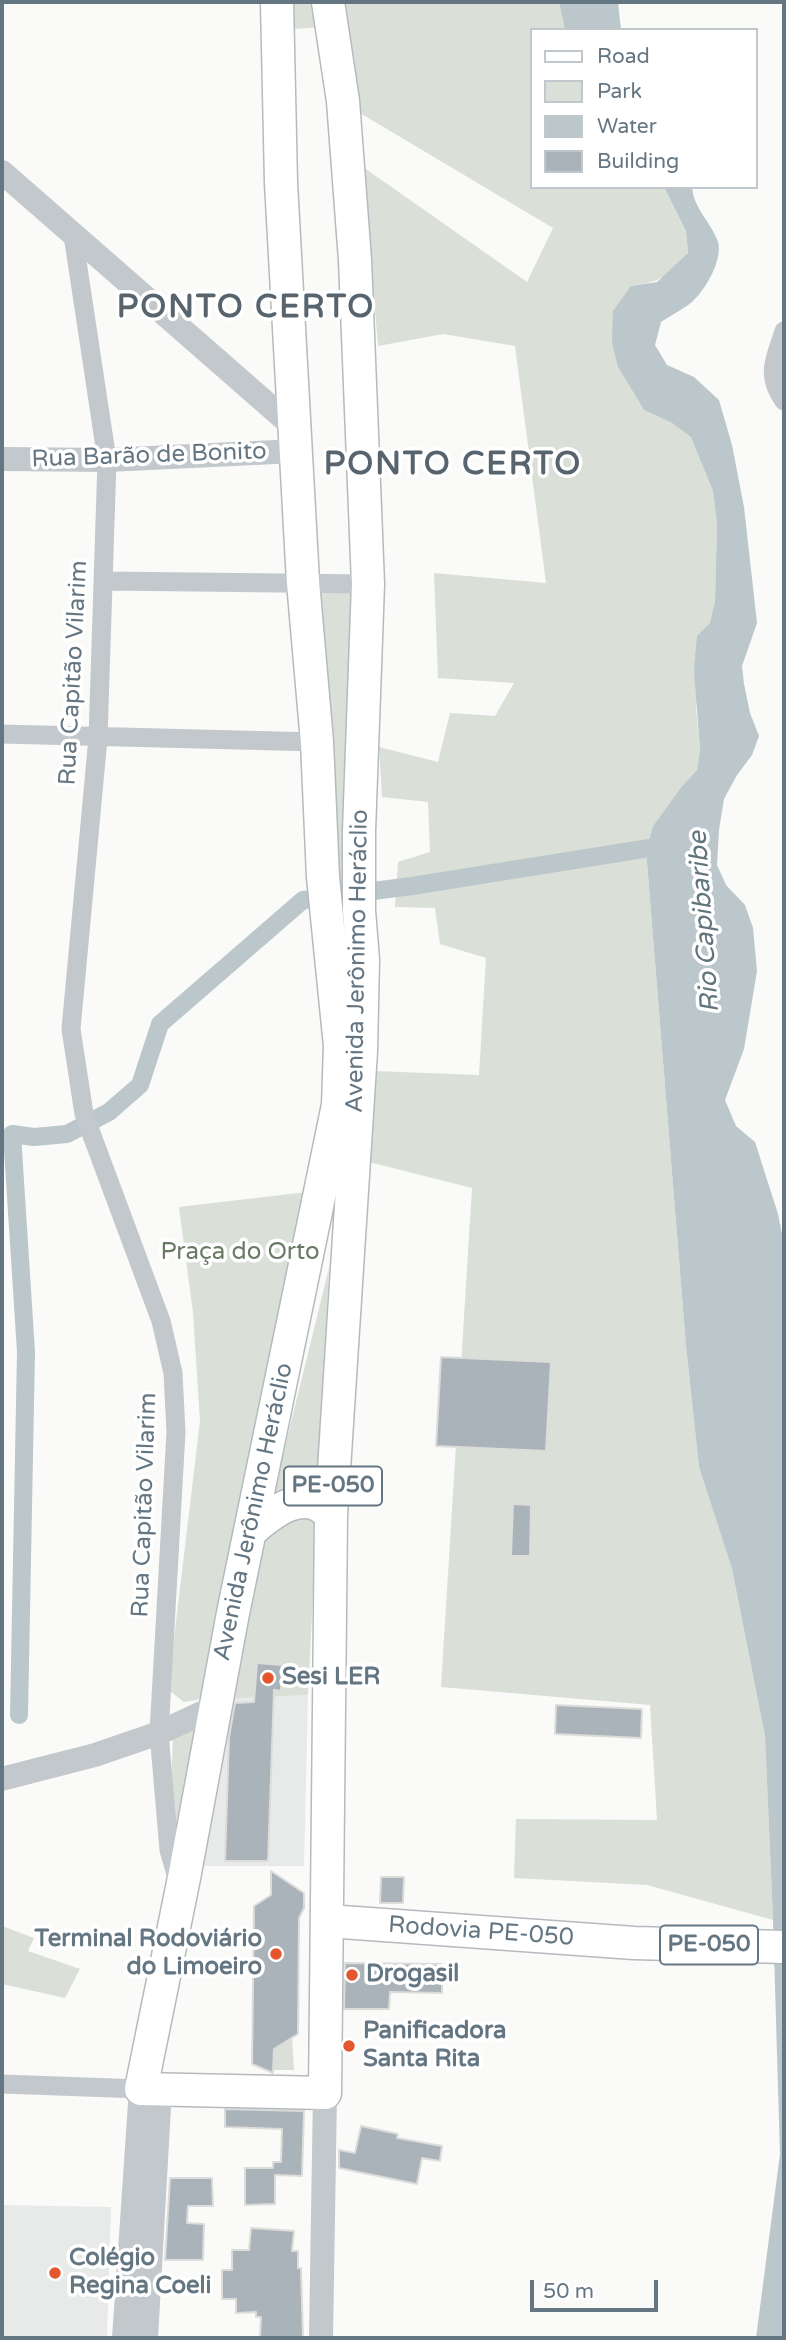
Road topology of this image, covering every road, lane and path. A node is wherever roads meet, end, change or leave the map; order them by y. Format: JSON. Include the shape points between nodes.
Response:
{"nodes":[{"id":1,"x":277,"y":2,"type":"edge"},
{"id":2,"x":328,"y":2,"type":"edge"},
{"id":3,"x":2,"y":173,"type":"edge"},
{"id":4,"x":73,"y":235,"type":"junction"},
{"id":5,"x":784,"y":331,"type":"edge"},
{"id":6,"x":784,"y":401,"type":"edge"},
{"id":7,"x":297,"y":441,"type":"junction"},
{"id":8,"x":2,"y":459,"type":"edge"},
{"id":9,"x":107,"y":460,"type":"junction"},
{"id":10,"x":104,"y":581,"type":"junction"},
{"id":11,"x":303,"y":582,"type":"junction"},
{"id":12,"x":368,"y":584,"type":"junction"},
{"id":13,"x":2,"y":734,"type":"edge"},
{"id":14,"x":98,"y":738,"type":"junction"},
{"id":15,"x":317,"y":742,"type":"junction"},
{"id":16,"x":331,"y":1516,"type":"junction"},
{"id":17,"x":250,"y":1532,"type":"junction"},
{"id":18,"x":215,"y":1707,"type":"junction"},
{"id":19,"x":159,"y":1733,"type":"junction"},
{"id":20,"x":2,"y":1779,"type":"edge"},
{"id":21,"x":181,"y":1892,"type":"junction"},
{"id":22,"x":328,"y":1921,"type":"junction"},
{"id":23,"x":784,"y":1947,"type":"edge"},
{"id":24,"x":2,"y":2084,"type":"edge"},
{"id":25,"x":150,"y":2089,"type":"junction"},
{"id":26,"x":325,"y":2093,"type":"junction"},
{"id":27,"x":124,"y":2338,"type":"edge"},
{"id":28,"x":146,"y":2338,"type":"edge"},
{"id":29,"x":321,"y":2338,"type":"edge"}],
"edges":[{"from":1,"to":7,"type":"main road","name":"Avenida Jerônimo Heráclio","number":"PE-050","via":[[281,183]]},
{"from":2,"to":12,"type":"main road","name":"Avenida Jerônimo Heráclio","number":"PE-050","via":[[343,101],[355,260]]},
{"from":3,"to":4,"type":"street"},
{"from":4,"to":7,"type":"street"},
{"from":4,"to":9,"type":"street","name":"Rua Capitão Vilarim"},
{"from":5,"to":6,"type":"street","via":[[772,379]]},
{"from":7,"to":9,"type":"street","name":"Rua Barão de Bonito"},
{"from":7,"to":11,"type":"main road","name":"Avenida Jerônimo Heráclio","number":"PE-050"},
{"from":8,"to":9,"type":"street","name":"Rua Barão de Bonito"},
{"from":9,"to":10,"type":"street","name":"Rua Capitão Vilarim"},
{"from":10,"to":11,"type":"street"},
{"from":10,"to":14,"type":"street","name":"Rua Capitão Vilarim"},
{"from":11,"to":12,"type":"street"},
{"from":11,"to":15,"type":"main road","name":"Avenida Jerônimo Heráclio","number":"PE-050"},
{"from":12,"to":16,"type":"main road","name":"Avenida Jerônimo Heráclio","number":"PE-050","via":[[359,896],[361,1051]]},
{"from":13,"to":14,"type":"street"},
{"from":14,"to":15,"type":"street"},
{"from":14,"to":19,"type":"street","name":"Rua Capitão Vilarim","via":[[71,1029],[87,1123],[161,1321],[173,1373],[176,1432]]},
{"from":15,"to":17,"type":"main road","name":"Avenida Jerônimo Heráclio","number":"PE-050","via":[[325,910],[340,1046],[338,1105]]},
{"from":16,"to":17,"type":"main road","via":[[314,1502],[290,1504]]},
{"from":16,"to":22,"type":"main road","name":"Avenida Jerônimo Heráclio","number":"PE-050"},
{"from":17,"to":18,"type":"main road","name":"Avenida Jerônimo Heráclio","number":"PE-050"},
{"from":18,"to":19,"type":"street"},
{"from":18,"to":21,"type":"main road","name":"Avenida Jerônimo Heráclio","number":"PE-050"},
{"from":19,"to":20,"type":"street"},
{"from":19,"to":21,"type":"street","name":"Rua Capitão Vilarim","via":[[170,1850]]},
{"from":21,"to":25,"type":"main road","number":"PE-050"},
{"from":22,"to":23,"type":"main road","name":"Rodovia PE-050","number":"PE-050","via":[[634,1943]]},
{"from":22,"to":26,"type":"main road","number":"PE-050"},
{"from":24,"to":25,"type":"street"},
{"from":25,"to":26,"type":"main road"},
{"from":25,"to":27,"type":"street"},
{"from":25,"to":28,"type":"street"},
{"from":26,"to":29,"type":"street"}]}
